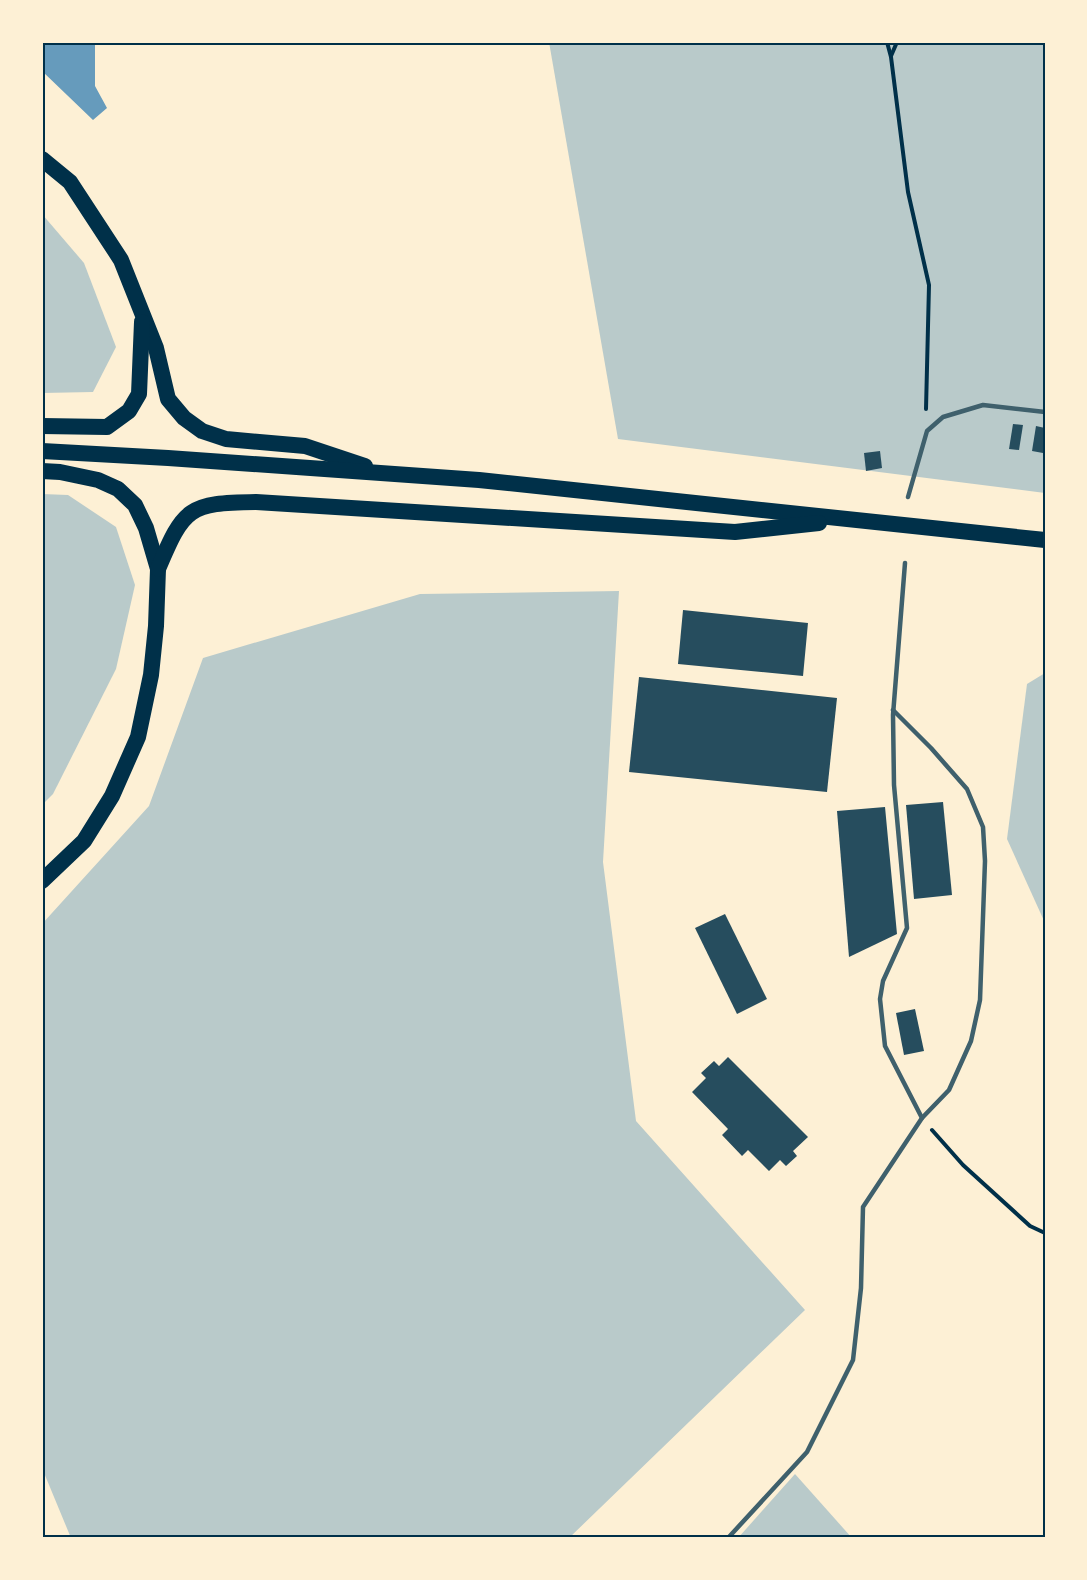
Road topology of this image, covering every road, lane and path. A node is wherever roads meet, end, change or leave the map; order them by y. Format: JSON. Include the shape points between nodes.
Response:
{"nodes":[{"id":1,"x":887,"y":42,"type":"edge"},
{"id":2,"x":897,"y":42,"type":"edge"},
{"id":3,"x":891,"y":57,"type":"junction"},
{"id":4,"x":42,"y":159,"type":"edge"},
{"id":5,"x":142,"y":315,"type":"junction"},
{"id":6,"x":1045,"y":412,"type":"edge"},
{"id":7,"x":42,"y":426,"type":"edge"},
{"id":8,"x":927,"y":431,"type":"junction"},
{"id":9,"x":42,"y":451,"type":"edge"},
{"id":10,"x":42,"y":471,"type":"edge"},
{"id":11,"x":387,"y":474,"type":"junction"},
{"id":12,"x":908,"y":497,"type":"dead end"},
{"id":13,"x":850,"y":519,"type":"junction"},
{"id":14,"x":1045,"y":540,"type":"edge"},
{"id":15,"x":905,"y":563,"type":"dead end"},
{"id":16,"x":158,"y":569,"type":"junction"},
{"id":17,"x":893,"y":710,"type":"junction"},
{"id":18,"x":42,"y":881,"type":"edge"},
{"id":19,"x":922,"y":1118,"type":"junction"},
{"id":20,"x":1045,"y":1233,"type":"edge"},
{"id":21,"x":728,"y":1538,"type":"edge"}],
"edges":[{"from":1,"to":3,"type":"path"},
{"from":2,"to":3,"type":"path"},
{"from":3,"to":8,"type":"path","via":[[908,192],[929,285]]},
{"from":4,"to":5,"type":"highway","via":[[70,182],[83,201],[121,261]]},
{"from":5,"to":7,"type":"highway","via":[[139,394],[129,411],[107,427]]},
{"from":5,"to":11,"type":"highway","via":[[156,348],[168,399],[184,418],[202,430],[226,439],[305,446]]},
{"from":6,"to":8,"type":"lane","via":[[983,405],[943,417]]},
{"from":8,"to":12,"type":"lane"},
{"from":9,"to":11,"type":"highway"},
{"from":10,"to":16,"type":"highway","via":[[98,480],[118,489],[135,505]]},
{"from":11,"to":13,"type":"highway"},
{"from":13,"to":14,"type":"highway"},
{"from":13,"to":16,"type":"highway","via":[[735,532],[256,502],[218,503],[192,510],[174,531]]},
{"from":15,"to":17,"type":"lane"},
{"from":16,"to":18,"type":"highway","via":[[151,675],[138,737],[112,796],[84,841]]},
{"from":17,"to":19,"type":"lane","via":[[894,785],[907,928],[883,981],[880,999],[885,1046]]},
{"from":17,"to":19,"type":"lane","via":[[967,789],[982,827],[985,861],[980,1000],[971,1041],[949,1090]]},
{"from":19,"to":20,"type":"path","via":[[963,1165],[1030,1226]]},
{"from":19,"to":21,"type":"lane","via":[[863,1207],[861,1288],[853,1360],[807,1452]]}]}
